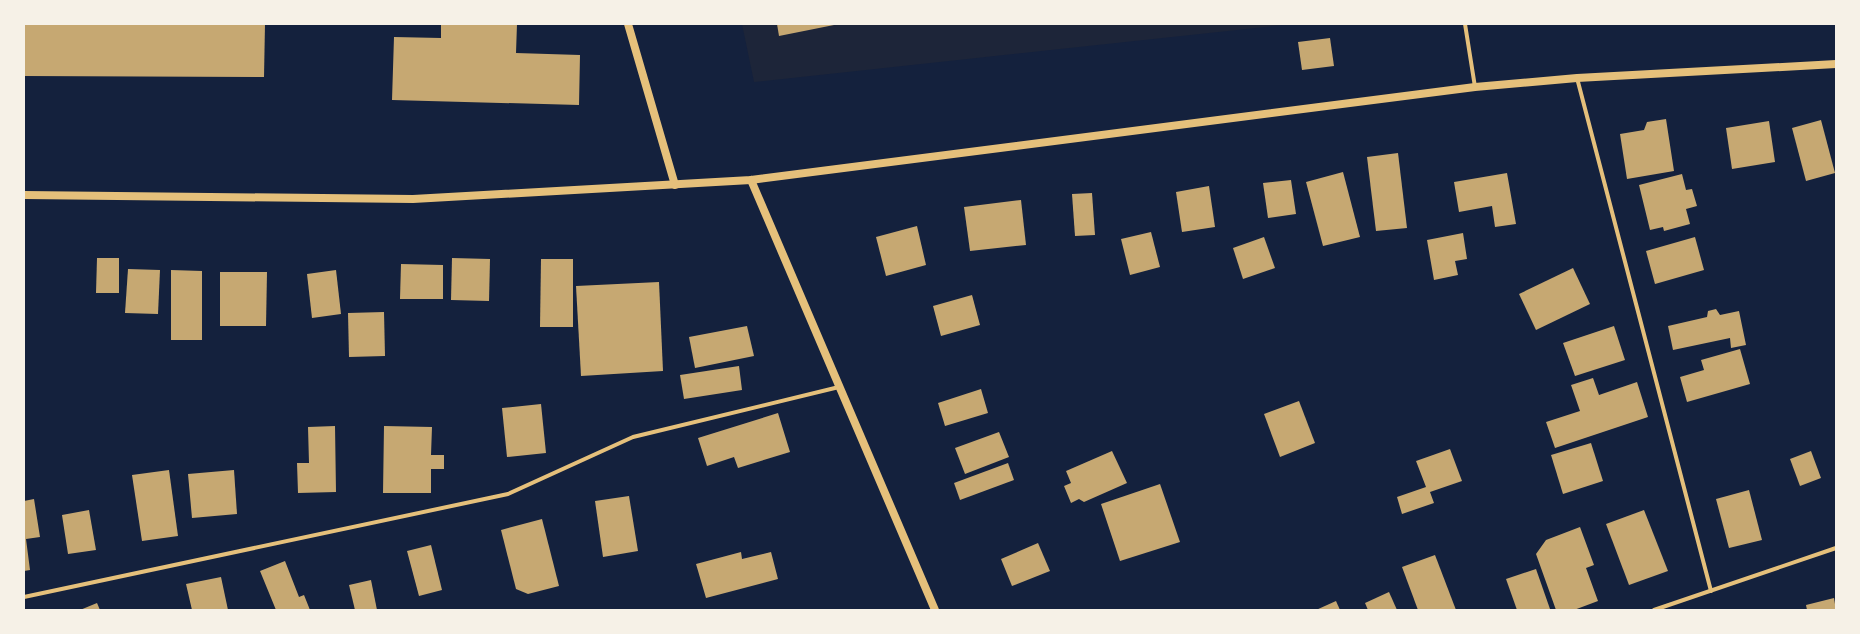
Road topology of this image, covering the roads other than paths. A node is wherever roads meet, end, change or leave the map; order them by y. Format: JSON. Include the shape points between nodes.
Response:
{"nodes":[{"id":1,"x":628,"y":24,"type":"edge"},
{"id":2,"x":1465,"y":24,"type":"edge"},
{"id":3,"x":1836,"y":64,"type":"edge"},
{"id":4,"x":1577,"y":78,"type":"junction"},
{"id":5,"x":1475,"y":87,"type":"junction"},
{"id":6,"x":751,"y":180,"type":"junction"},
{"id":7,"x":675,"y":185,"type":"junction"},
{"id":8,"x":24,"y":195,"type":"edge"},
{"id":9,"x":839,"y":387,"type":"junction"},
{"id":10,"x":1836,"y":548,"type":"edge"},
{"id":11,"x":1711,"y":590,"type":"junction"},
{"id":12,"x":24,"y":598,"type":"edge"},
{"id":13,"x":935,"y":610,"type":"edge"},
{"id":14,"x":1654,"y":610,"type":"edge"}],
"edges":[{"from":1,"to":7,"type":"main road"},
{"from":2,"to":5,"type":"street"},
{"from":3,"to":4,"type":"main road"},
{"from":4,"to":5,"type":"main road"},
{"from":4,"to":11,"type":"street"},
{"from":5,"to":6,"type":"main road"},
{"from":6,"to":7,"type":"main road"},
{"from":6,"to":9,"type":"main road"},
{"from":7,"to":8,"type":"main road","via":[[412,199]]},
{"from":9,"to":12,"type":"street","via":[[633,437],[508,494]]},
{"from":9,"to":13,"type":"main road"},
{"from":10,"to":11,"type":"street"},
{"from":11,"to":14,"type":"street"}]}
